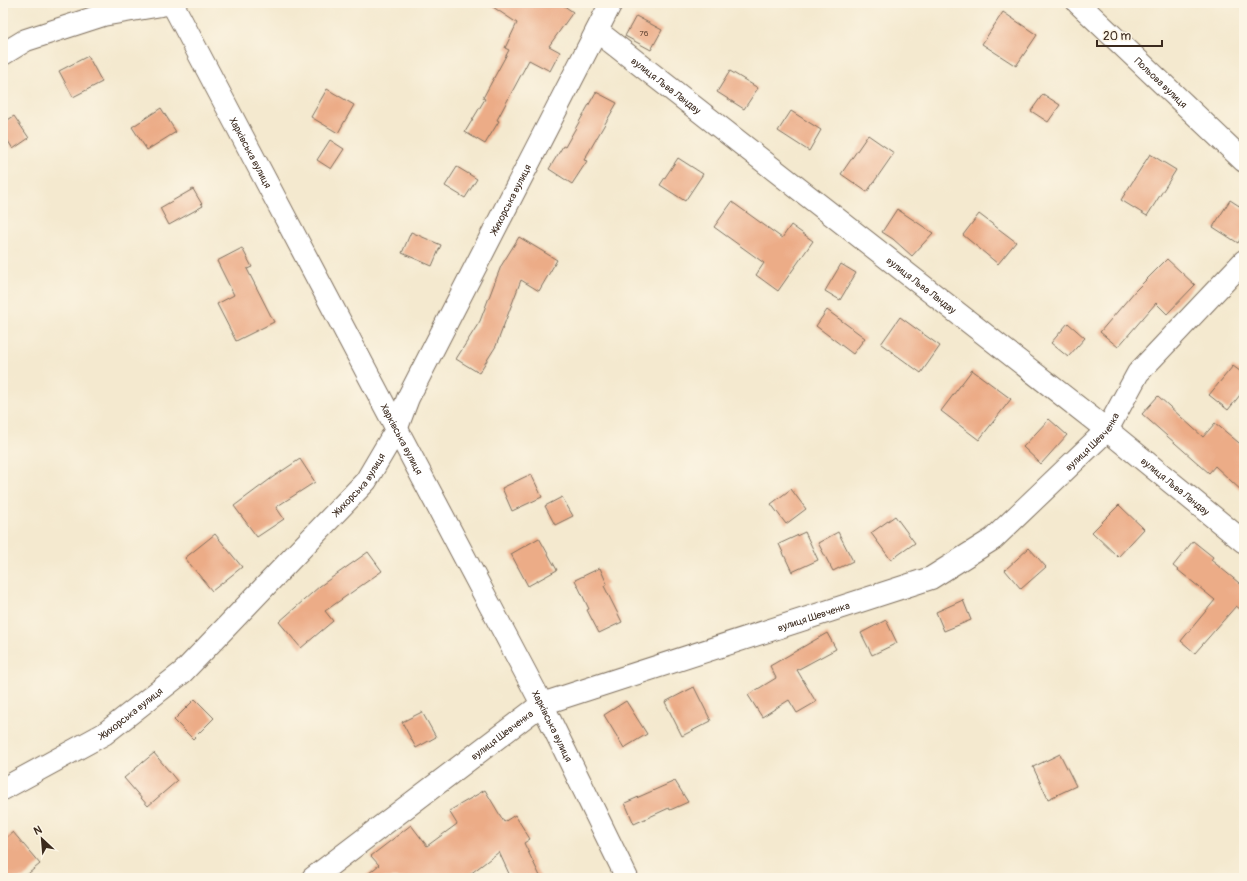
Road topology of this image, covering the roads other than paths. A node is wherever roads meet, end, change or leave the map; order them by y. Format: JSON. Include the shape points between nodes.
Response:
{"nodes":[{"id":1,"x":172,"y":3,"type":"edge"},
{"id":2,"x":611,"y":3,"type":"edge"},
{"id":3,"x":1078,"y":3,"type":"edge"},
{"id":4,"x":597,"y":31,"type":"junction"},
{"id":5,"x":3,"y":54,"type":"edge"},
{"id":6,"x":1244,"y":162,"type":"edge"},
{"id":7,"x":1244,"y":261,"type":"edge"},
{"id":8,"x":396,"y":430,"type":"junction"},
{"id":9,"x":1107,"y":430,"type":"junction"},
{"id":10,"x":1244,"y":542,"type":"edge"},
{"id":11,"x":542,"y":704,"type":"junction"},
{"id":12,"x":3,"y":789,"type":"edge"},
{"id":13,"x":313,"y":878,"type":"edge"},
{"id":14,"x":627,"y":878,"type":"edge"}],
"edges":[{"from":1,"to":5,"type":"street","via":[[103,15],[26,40]]},
{"from":1,"to":8,"type":"street","name":"Харківська вулиця"},
{"from":2,"to":4,"type":"street","name":"Жихорська вулиця"},
{"from":3,"to":6,"type":"street","name":"Польова вулиця"},
{"from":4,"to":8,"type":"street","name":"Жихорська вулиця","via":[[408,398]]},
{"from":4,"to":9,"type":"street","name":"вулиця Льва Ландау"},
{"from":7,"to":9,"type":"street","name":"вулиця Шевченка","via":[[1138,373]]},
{"from":8,"to":11,"type":"street","name":"Харківська вулиця"},
{"from":8,"to":12,"type":"street","name":"Жихорська вулиця","via":[[366,481],[183,672],[104,734]]},
{"from":9,"to":10,"type":"street","name":"вулиця Льва Ландау"},
{"from":9,"to":11,"type":"street","name":"вулиця Шевченка","via":[[993,539],[931,578]]},
{"from":11,"to":13,"type":"street","name":"вулиця Шевченка"},
{"from":11,"to":14,"type":"street","name":"Харківська вулиця"}]}
